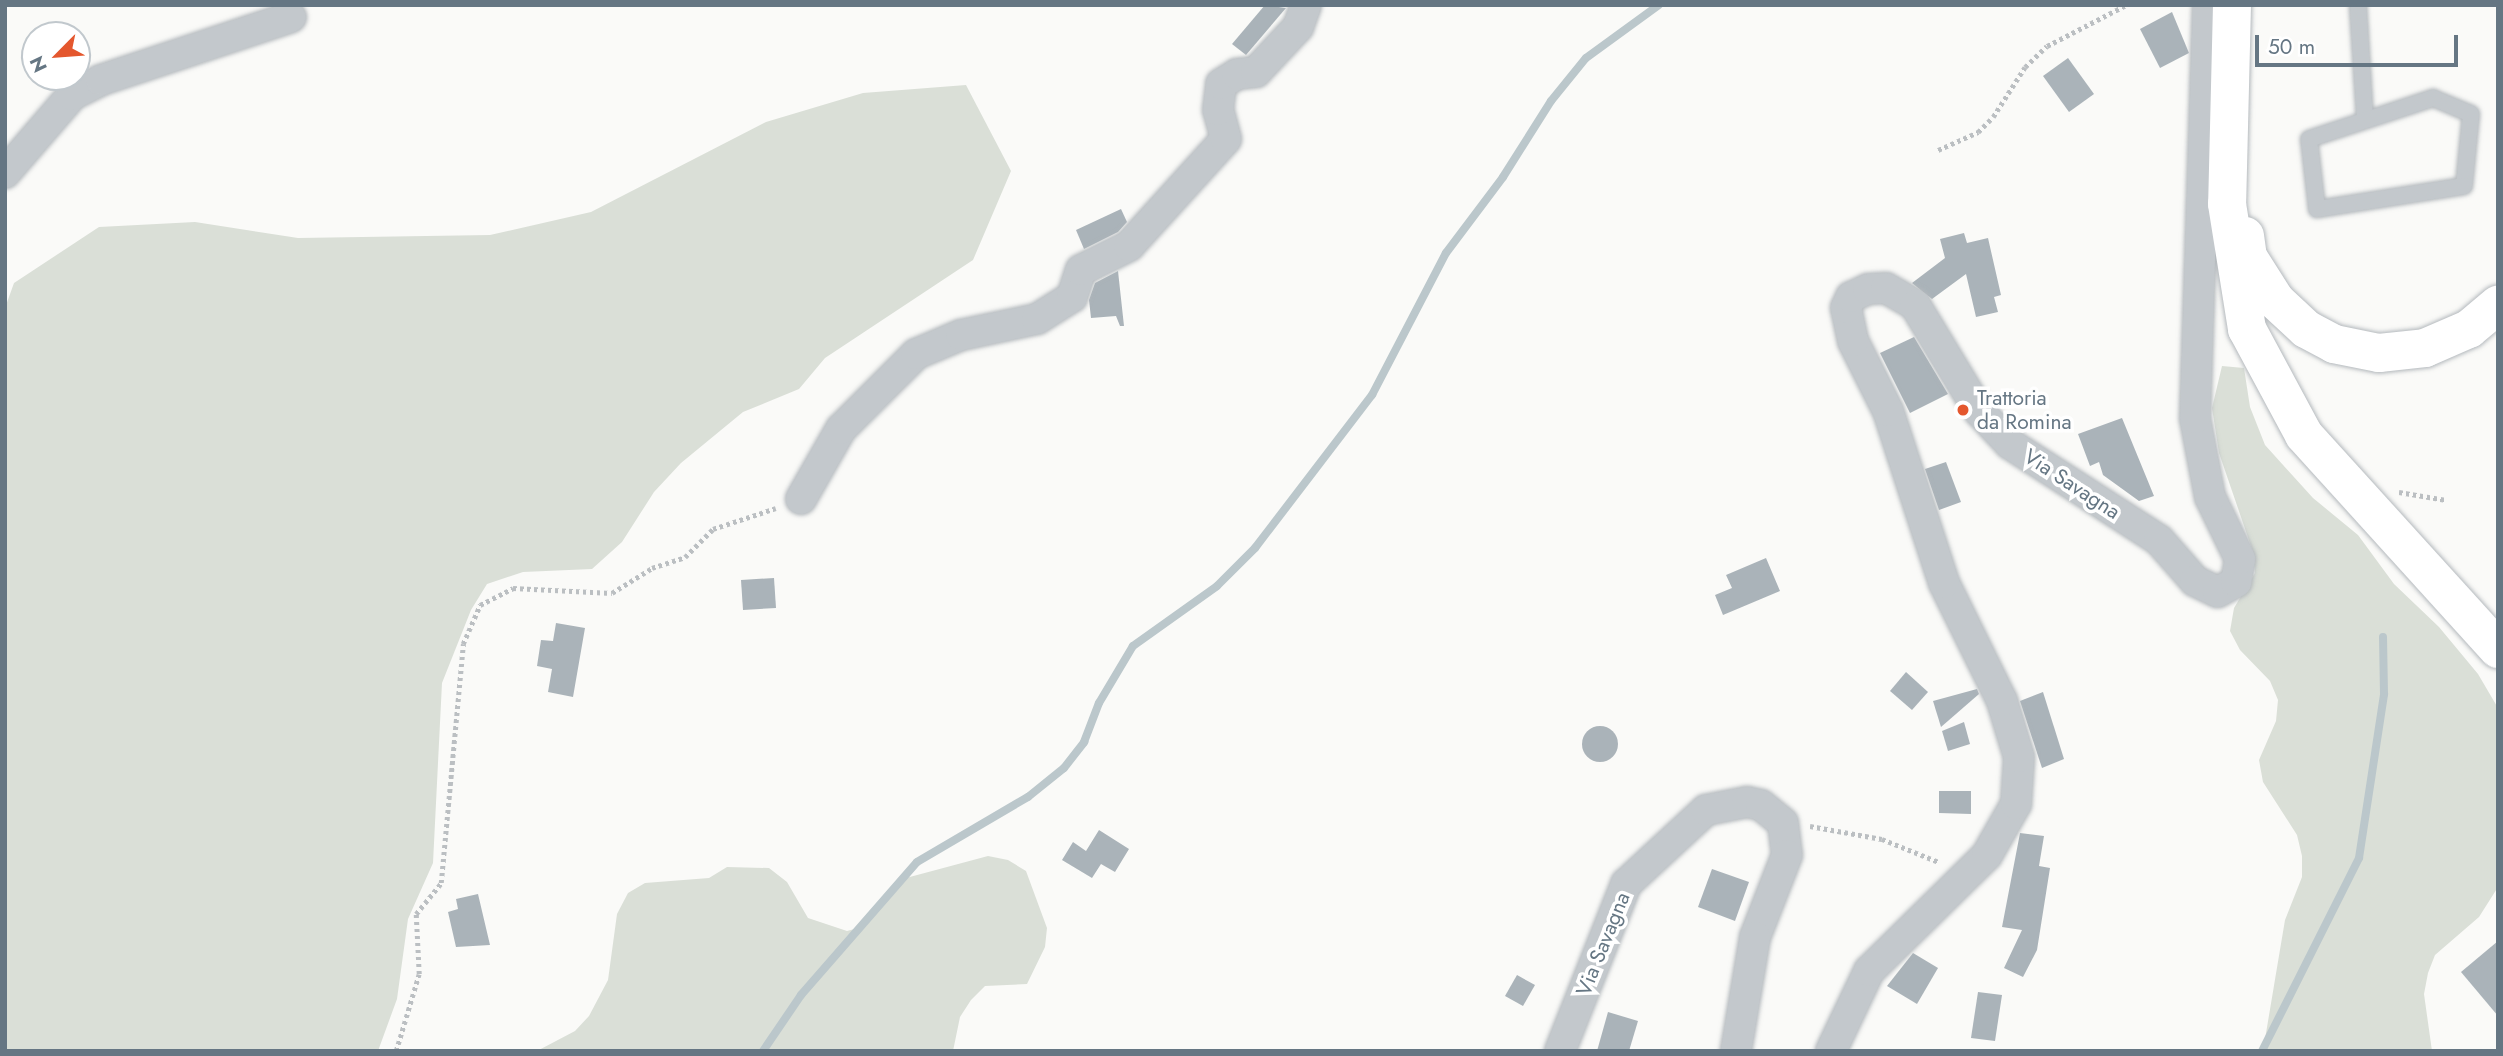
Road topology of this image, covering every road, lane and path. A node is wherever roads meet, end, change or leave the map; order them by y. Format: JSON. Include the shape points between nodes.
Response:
{"nodes":[{"id":1,"x":1306,"y":5,"type":"edge"},
{"id":2,"x":2126,"y":5,"type":"edge"},
{"id":3,"x":2208,"y":5,"type":"edge"},
{"id":4,"x":2232,"y":5,"type":"edge"},
{"id":5,"x":2248,"y":5,"type":"edge"},
{"id":6,"x":2358,"y":5,"type":"edge"},
{"id":7,"x":291,"y":17,"type":"dead end"},
{"id":8,"x":2365,"y":120,"type":"junction"},
{"id":9,"x":1938,"y":150,"type":"dead end"},
{"id":10,"x":5,"y":173,"type":"edge"},
{"id":11,"x":2498,"y":305,"type":"edge"},
{"id":12,"x":802,"y":499,"type":"joint"},
{"id":13,"x":2498,"y":649,"type":"edge"},
{"id":14,"x":1783,"y":823,"type":"junction"},
{"id":15,"x":1960,"y":881,"type":"junction"},
{"id":16,"x":1839,"y":1042,"type":"edge"},
{"id":17,"x":396,"y":1051,"type":"edge"},
{"id":18,"x":1560,"y":1051,"type":"edge"},
{"id":19,"x":1736,"y":1051,"type":"edge"}],
"edges":[{"from":1,"to":12,"type":"street","via":[[1298,27],[1256,72],[1237,74],[1221,84],[1218,110],[1226,139],[1129,246],[1081,270],[1072,297],[1037,319],[961,335],[916,354],[841,429]]},
{"from":2,"to":9,"type":"path","via":[[2047,46],[2025,67],[1978,132]]},
{"from":3,"to":15,"type":"street","name":"Via Savagna","via":[[2196,418],[2210,497],[2240,559],[2236,582],[2218,592],[2195,581],[2159,540],[2010,444],[1979,411],[1915,306],[1886,288],[1868,289],[1851,297],[1846,308],[1853,341],[1888,411],[1939,571],[2002,701],[2019,757],[2016,804],[1987,855]]},
{"from":4,"to":13,"type":"highway","via":[[2227,204],[2247,330],[2304,435]]},
{"from":5,"to":11,"type":"highway","via":[[2243,218],[2248,257],[2276,301],[2306,329],[2334,344],[2379,353],[2425,348],[2469,329]]},
{"from":6,"to":8,"type":"lane"},
{"from":7,"to":10,"type":"street","via":[[101,80],[72,95]]},
{"from":8,"to":8,"type":"lane","via":[[2309,139],[2317,209],[2464,186],[2471,114],[2433,98]]},
{"from":12,"to":17,"type":"path","via":[[713,529],[685,557],[652,568],[612,593],[513,588],[480,605],[463,644],[441,883],[416,914],[419,974]]},
{"from":14,"to":15,"type":"path","via":[[1788,819],[1830,832],[1882,839],[1944,865]]},
{"from":14,"to":18,"type":"street","name":"Via Savagna","via":[[1761,805],[1747,802],[1706,810],[1641,867],[1626,884]]},
{"from":14,"to":19,"type":"street","via":[[1787,855],[1755,937]]},
{"from":15,"to":16,"type":"street","name":"Via Savagna","via":[[1869,971]]}]}
